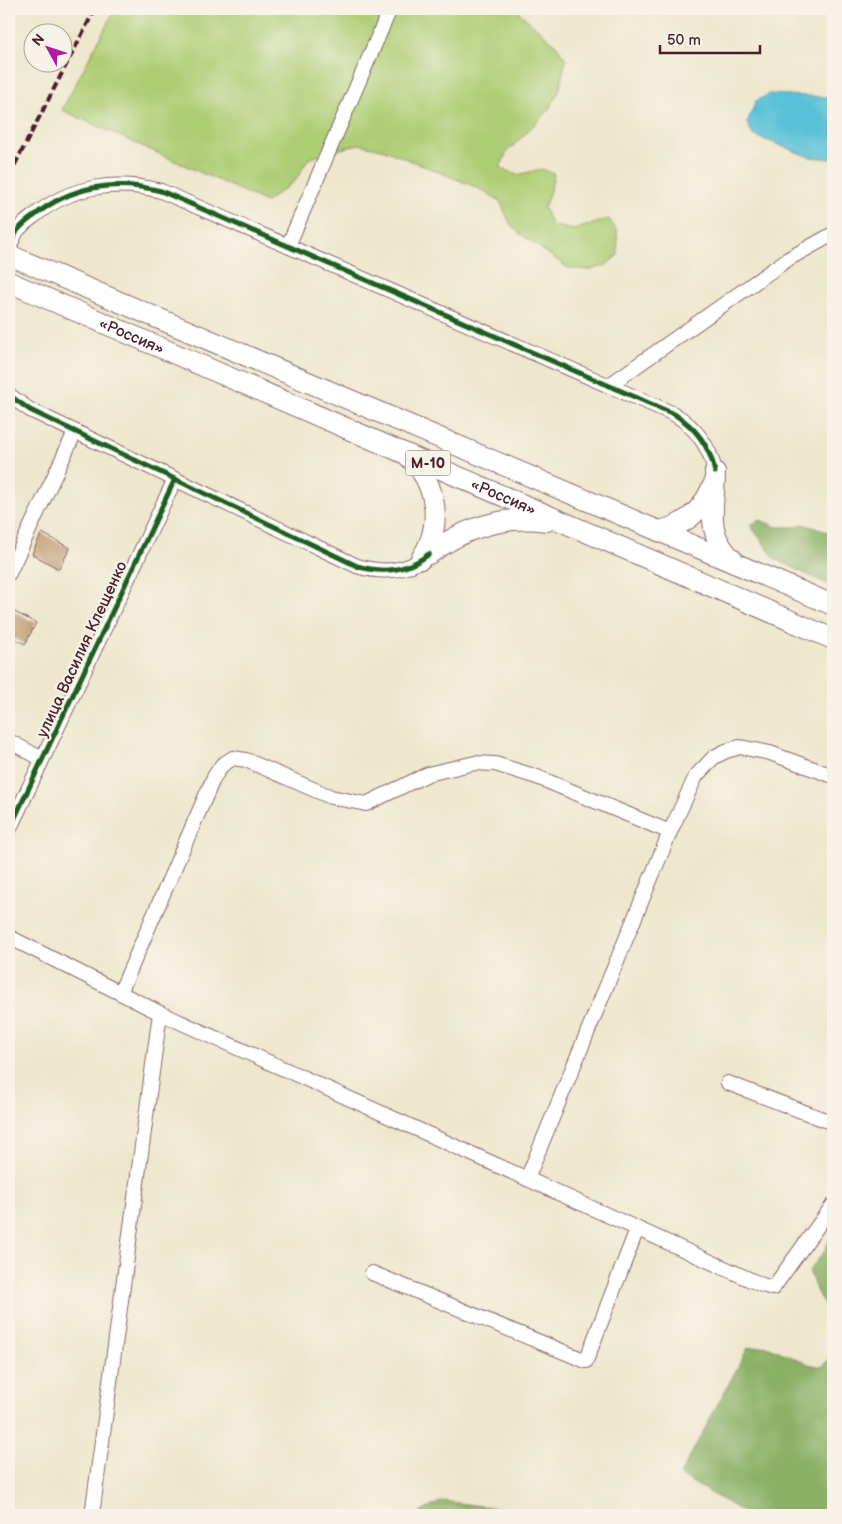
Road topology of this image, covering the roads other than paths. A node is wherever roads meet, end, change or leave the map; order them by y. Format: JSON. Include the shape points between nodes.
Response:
{"nodes":[{"id":1,"x":390,"y":9,"type":"edge"},
{"id":2,"x":833,"y":234,"type":"edge"},
{"id":3,"x":288,"y":246,"type":"junction"},
{"id":4,"x":9,"y":249,"type":"edge"},
{"id":5,"x":9,"y":255,"type":"edge"},
{"id":6,"x":9,"y":282,"type":"edge"},
{"id":7,"x":608,"y":386,"type":"junction"},
{"id":8,"x":9,"y":395,"type":"edge"},
{"id":9,"x":75,"y":432,"type":"junction"},
{"id":10,"x":393,"y":447,"type":"junction"},
{"id":11,"x":715,"y":472,"type":"junction"},
{"id":12,"x":176,"y":479,"type":"junction"},
{"id":13,"x":568,"y":525,"type":"junction"},
{"id":14,"x":659,"y":531,"type":"junction"},
{"id":15,"x":424,"y":558,"type":"junction"},
{"id":16,"x":736,"y":564,"type":"junction"},
{"id":17,"x":9,"y":573,"type":"edge"},
{"id":18,"x":833,"y":605,"type":"edge"},
{"id":19,"x":833,"y":639,"type":"edge"},
{"id":20,"x":9,"y":742,"type":"edge"},
{"id":21,"x":42,"y":759,"type":"junction"},
{"id":22,"x":833,"y":776,"type":"edge"},
{"id":23,"x":9,"y":830,"type":"edge"},
{"id":24,"x":670,"y":832,"type":"junction"},
{"id":25,"x":9,"y":937,"type":"edge"},
{"id":26,"x":120,"y":993,"type":"junction"},
{"id":27,"x":160,"y":1013,"type":"junction"},
{"id":28,"x":728,"y":1083,"type":"dead end"},
{"id":29,"x":833,"y":1123,"type":"edge"},
{"id":30,"x":527,"y":1179,"type":"junction"},
{"id":31,"x":833,"y":1205,"type":"edge"},
{"id":32,"x":637,"y":1229,"type":"junction"},
{"id":33,"x":372,"y":1273,"type":"dead end"},
{"id":34,"x":92,"y":1515,"type":"edge"}],
"edges":[{"from":1,"to":3,"type":"street"},
{"from":2,"to":7,"type":"street","via":[[788,259]]},
{"from":3,"to":4,"type":"street","via":[[171,194],[119,185],[88,189],[49,205],[24,224]]},
{"from":3,"to":7,"type":"street"},
{"from":5,"to":14,"type":"highway","name":"«Россия»","number":"М-10"},
{"from":6,"to":10,"type":"highway","name":"«Россия»","number":"М-10"},
{"from":7,"to":11,"type":"street","via":[[674,414],[688,424],[704,442]]},
{"from":8,"to":9,"type":"street","via":[[30,410]]},
{"from":9,"to":12,"type":"street"},
{"from":9,"to":17,"type":"street"},
{"from":10,"to":13,"type":"highway","name":"«Россия»","number":"М-10"},
{"from":10,"to":15,"type":"highway","via":[[418,467],[427,480],[434,502],[435,518]]},
{"from":11,"to":14,"type":"highway","via":[[709,494],[697,511],[680,524]]},
{"from":11,"to":16,"type":"highway","via":[[714,530],[725,552]]},
{"from":12,"to":15,"type":"street","via":[[357,566],[378,571],[399,570]]},
{"from":12,"to":21,"type":"street","name":"улица Василия Клещенко"},
{"from":13,"to":15,"type":"highway","via":[[532,519],[495,522],[460,534]]},
{"from":13,"to":19,"type":"highway","name":"«Россия»","number":"М-10"},
{"from":14,"to":16,"type":"highway","name":"«Россия»","number":"М-10"},
{"from":16,"to":18,"type":"highway","name":"«Россия»","number":"М-10"},
{"from":20,"to":21,"type":"street"},
{"from":21,"to":23,"type":"street","name":"улица Василия Клещенко"},
{"from":22,"to":24,"type":"street","via":[[770,753],[740,747],[726,751],[714,757],[696,776]]},
{"from":24,"to":26,"type":"street","via":[[537,777],[494,764],[475,763],[428,774],[366,804],[331,797],[246,760],[233,758],[222,765],[214,777]]},
{"from":24,"to":30,"type":"street"},
{"from":25,"to":26,"type":"street"},
{"from":26,"to":27,"type":"street"},
{"from":27,"to":30,"type":"street"},
{"from":27,"to":34,"type":"street"},
{"from":28,"to":29,"type":"street"},
{"from":30,"to":32,"type":"street"},
{"from":31,"to":32,"type":"street","via":[[773,1288]]},
{"from":32,"to":33,"type":"street","via":[[586,1361]]}]}
